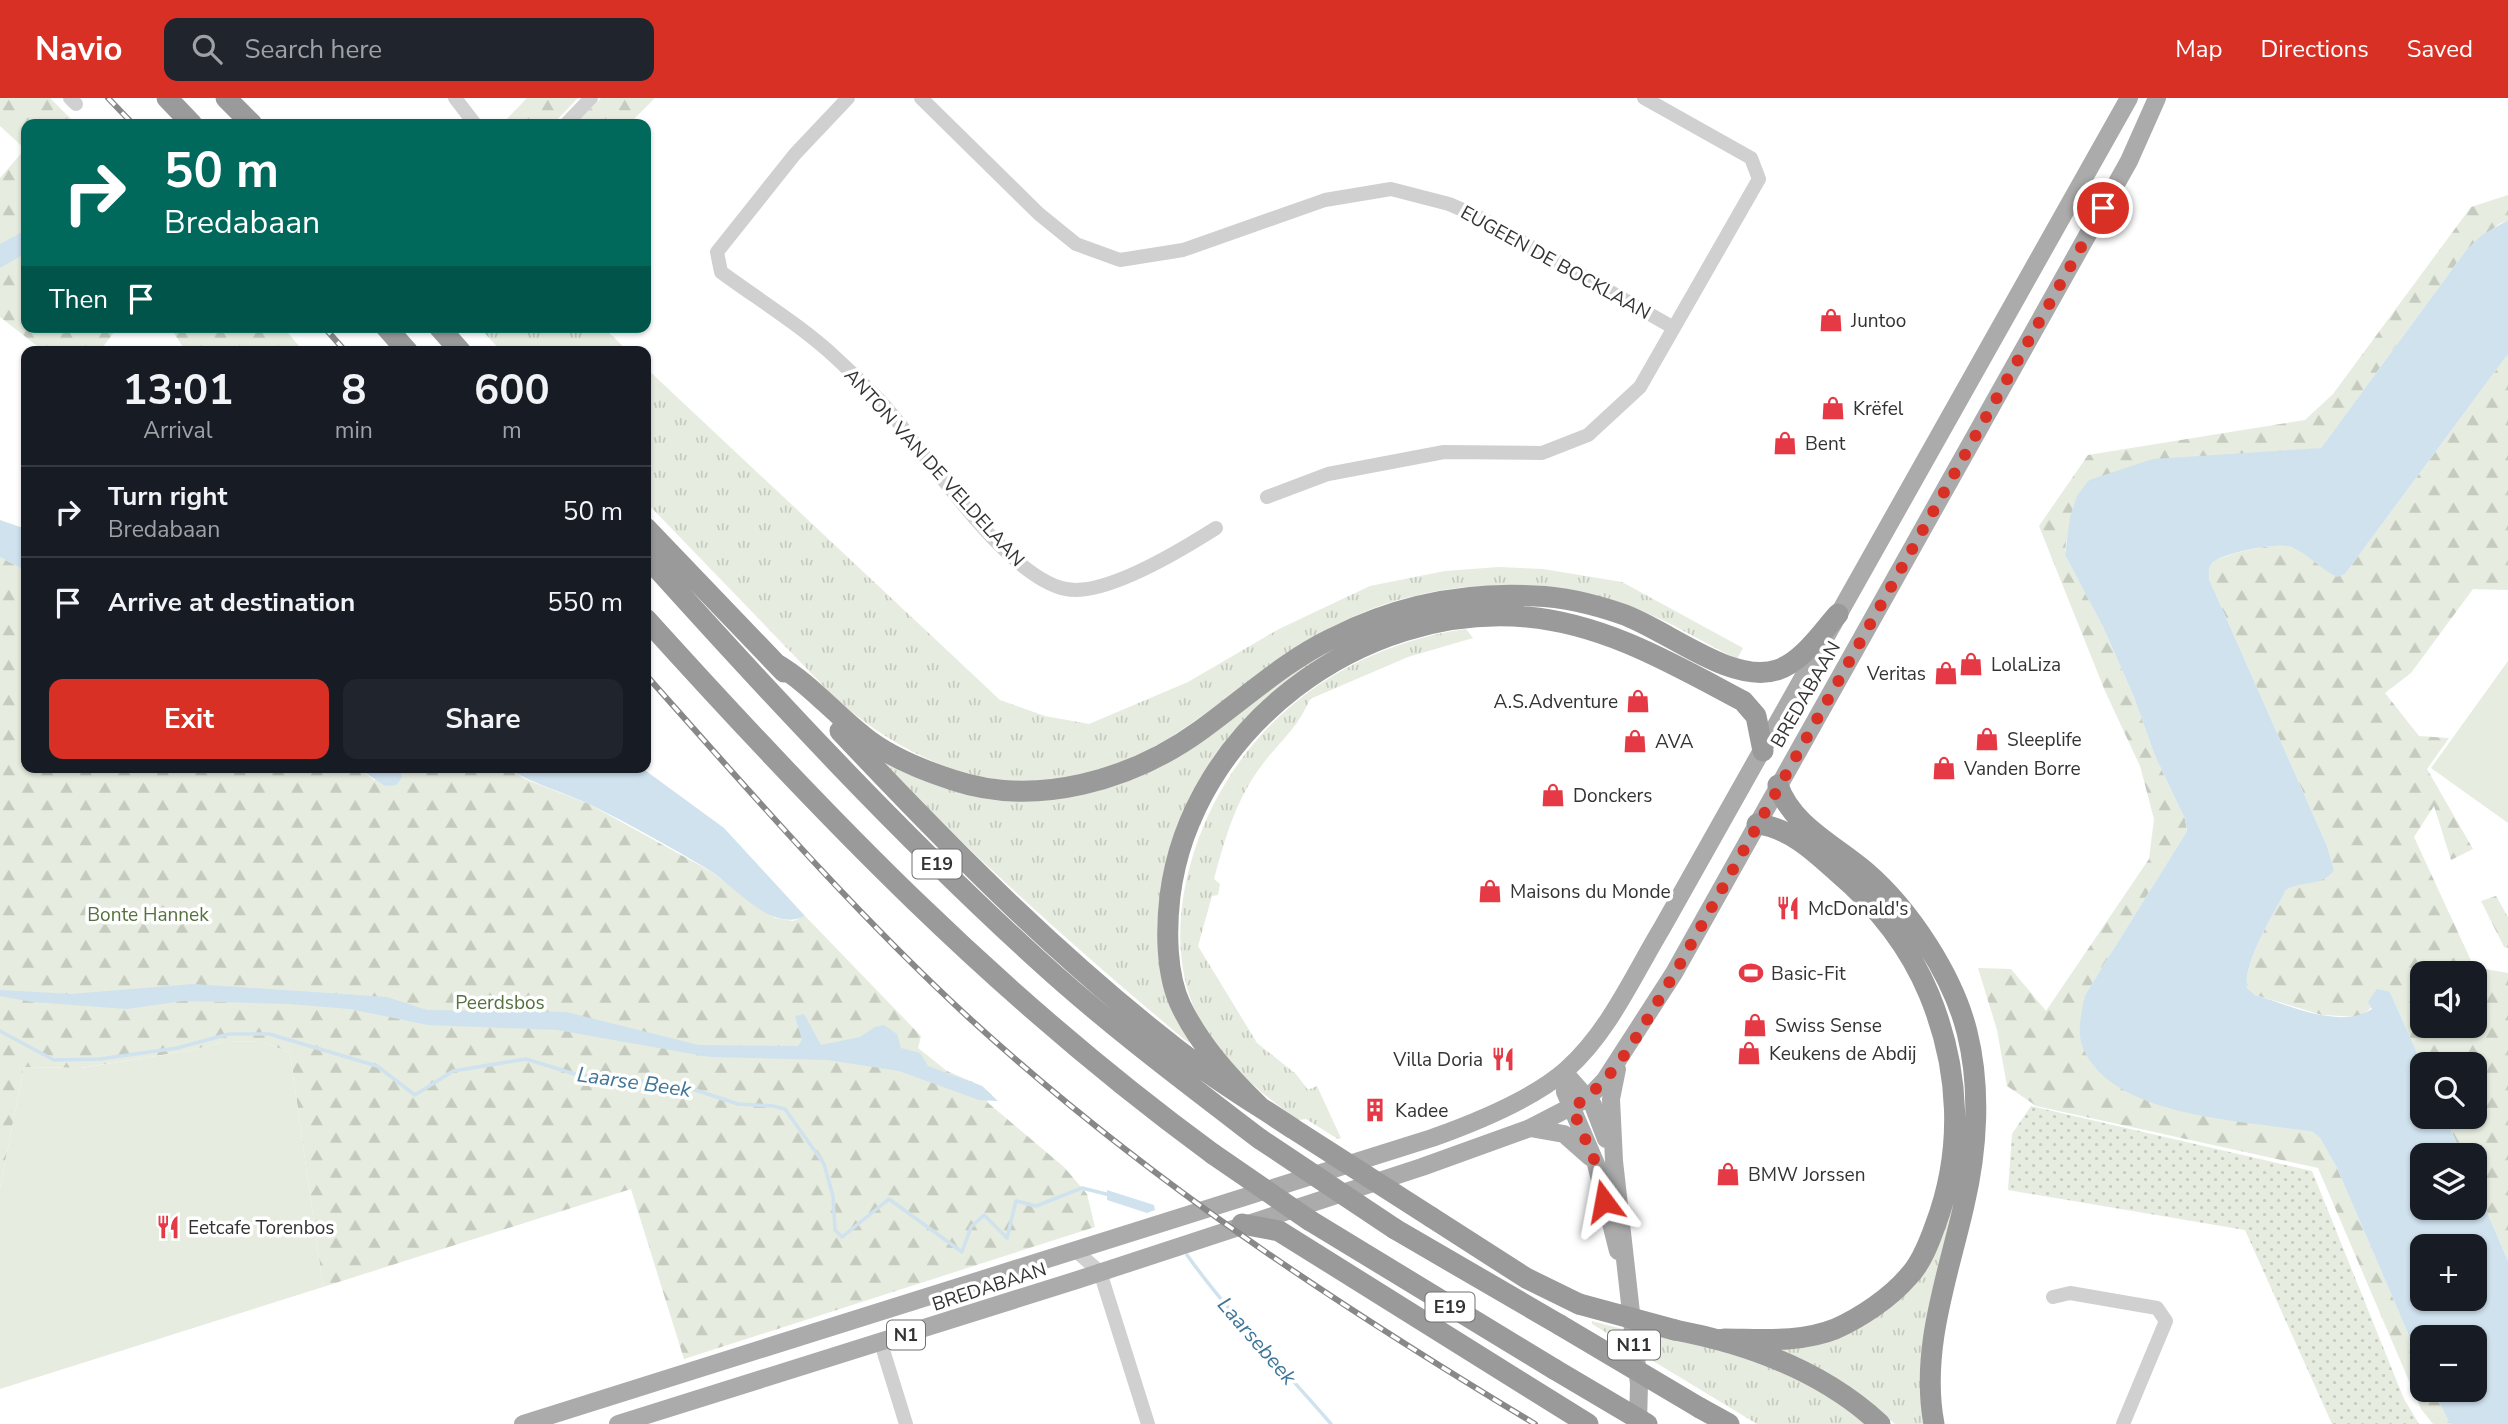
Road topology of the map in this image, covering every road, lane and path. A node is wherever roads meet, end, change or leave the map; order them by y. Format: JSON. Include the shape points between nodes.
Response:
{"nodes":[{"id":1,"x":167,"y":98,"type":"edge"},
{"id":2,"x":226,"y":98,"type":"edge"},
{"id":3,"x":454,"y":98,"type":"edge"},
{"id":4,"x":591,"y":98,"type":"edge"},
{"id":5,"x":848,"y":98,"type":"edge"},
{"id":6,"x":921,"y":98,"type":"edge"},
{"id":7,"x":1644,"y":98,"type":"edge"},
{"id":8,"x":2129,"y":98,"type":"edge"},
{"id":9,"x":2157,"y":98,"type":"edge"},
{"id":10,"x":187,"y":119,"type":"edge"},
{"id":11,"x":247,"y":119,"type":"edge"},
{"id":12,"x":471,"y":119,"type":"edge"},
{"id":13,"x":571,"y":119,"type":"edge"},
{"id":14,"x":2066,"y":211,"type":"junction"},
{"id":15,"x":2090,"y":230,"type":"junction"},
{"id":16,"x":1674,"y":328,"type":"junction"},
{"id":17,"x":445,"y":333,"type":"edge"},
{"id":18,"x":457,"y":346,"type":"edge"},
{"id":19,"x":1268,"y":497,"type":"dead end"},
{"id":20,"x":1216,"y":528,"type":"dead end"},
{"id":21,"x":651,"y":533,"type":"edge"},
{"id":22,"x":651,"y":562,"type":"edge"},
{"id":23,"x":1838,"y":614,"type":"junction"},
{"id":24,"x":651,"y":624,"type":"edge"},
{"id":25,"x":775,"y":663,"type":"junction"},
{"id":26,"x":1763,"y":751,"type":"junction"},
{"id":27,"x":1778,"y":785,"type":"junction"},
{"id":28,"x":1757,"y":824,"type":"junction"},
{"id":29,"x":1689,"y":881,"type":"junction"},
{"id":30,"x":1716,"y":894,"type":"junction"},
{"id":31,"x":1618,"y":1063,"type":"junction"},
{"id":32,"x":1564,"y":1072,"type":"junction"},
{"id":33,"x":1580,"y":1103,"type":"junction"},
{"id":34,"x":1259,"y":1106,"type":"junction"},
{"id":35,"x":1530,"y":1128,"type":"junction"},
{"id":36,"x":1363,"y":1157,"type":"junction"},
{"id":37,"x":1614,"y":1161,"type":"junction"},
{"id":38,"x":1596,"y":1164,"type":"junction"},
{"id":39,"x":1372,"y":1183,"type":"junction"},
{"id":40,"x":1242,"y":1224,"type":"junction"},
{"id":41,"x":1072,"y":1252,"type":"junction"},
{"id":42,"x":1624,"y":1267,"type":"junction"},
{"id":43,"x":1100,"y":1272,"type":"junction"},
{"id":44,"x":2053,"y":1297,"type":"dead end"},
{"id":45,"x":1724,"y":1339,"type":"junction"},
{"id":46,"x":884,"y":1353,"type":"dead end"},
{"id":47,"x":523,"y":1424,"type":"edge"},
{"id":48,"x":618,"y":1424,"type":"edge"},
{"id":49,"x":906,"y":1424,"type":"edge"},
{"id":50,"x":1149,"y":1424,"type":"edge"},
{"id":51,"x":1588,"y":1424,"type":"edge"},
{"id":52,"x":1638,"y":1424,"type":"edge"},
{"id":53,"x":1647,"y":1424,"type":"edge"},
{"id":54,"x":1729,"y":1424,"type":"edge"},
{"id":55,"x":1880,"y":1424,"type":"edge"},
{"id":56,"x":1934,"y":1424,"type":"edge"},
{"id":57,"x":2123,"y":1424,"type":"edge"}],
"edges":[{"from":1,"to":10,"type":"highway"},
{"from":2,"to":11,"type":"highway"},
{"from":3,"to":12,"type":"street"},
{"from":4,"to":13,"type":"street"},
{"from":5,"to":20,"type":"street","name":"ANTON VAN DE VELDELAAN","via":[[795,153],[717,252],[721,272],[834,356],[888,410],[1006,551],[1041,581],[1068,590],[1115,582],[1164,560]]},
{"from":6,"to":16,"type":"street","name":"EUGEEN DE BOCKLAAN","via":[[1039,214],[1076,244],[1120,260],[1183,250],[1325,200],[1391,189],[1477,216]]},
{"from":7,"to":16,"type":"street","via":[[1751,158],[1759,179]]},
{"from":8,"to":14,"type":"main road","name":"BREDABAAN","number":"N1"},
{"from":9,"to":15,"type":"main road","name":"BREDABAAN","number":"N1","via":[[2129,161]]},
{"from":14,"to":15,"type":"main road","via":[[2086,206],[2093,216]]},
{"from":14,"to":23,"type":"main road","name":"BREDABAAN","number":"N1"},
{"from":15,"to":27,"type":"main road","name":"BREDABAAN","number":"N1"},
{"from":16,"to":19,"type":"street","via":[[1640,387],[1588,436],[1542,453],[1444,452],[1328,474]]},
{"from":17,"to":18,"type":"highway"},
{"from":21,"to":25,"type":"highway"},
{"from":22,"to":54,"type":"highway","number":"E19","bridge":true,"via":[[918,845],[1018,941],[1154,1058],[1260,1139],[1395,1229]]},
{"from":23,"to":25,"type":"highway","via":[[1788,664],[1758,673],[1726,666],[1623,614],[1570,601],[1507,595],[1447,599],[1384,614],[1330,639],[1198,732],[1140,766],[1052,790],[956,781],[907,762],[864,738],[800,678]]},
{"from":23,"to":26,"type":"main road","name":"BREDABAAN","number":"N1"},
{"from":24,"to":53,"type":"highway","number":"E19","bridge":true,"via":[[811,799],[917,906],[1009,992],[1121,1086],[1346,1245]]},
{"from":25,"to":34,"type":"highway","via":[[942,839],[1052,943],[1201,1067]]},
{"from":26,"to":29,"type":"main road","name":"BREDABAAN","number":"N1"},
{"from":26,"to":34,"type":"highway","via":[[1756,716],[1743,701],[1629,642],[1527,617],[1434,622],[1394,633],[1350,651],[1303,680],[1261,716],[1205,793],[1173,870],[1167,921],[1180,1004],[1219,1066]]},
{"from":27,"to":28,"type":"main road","name":"BREDABAAN","number":"N1"},
{"from":27,"to":56,"type":"highway","via":[[1790,813],[1870,875],[1921,937],[1952,988],[1967,1032],[1974,1080],[1974,1149],[1932,1350]]},
{"from":28,"to":30,"type":"main road","name":"BREDABAAN","number":"N1"},
{"from":28,"to":45,"type":"highway","via":[[1783,831],[1824,859],[1874,907],[1906,951],[1942,1031],[1956,1107],[1955,1147],[1946,1197],[1928,1245],[1909,1277],[1876,1304],[1833,1329],[1778,1340]]},
{"from":29,"to":30,"type":"main road","via":[[1696,898],[1709,899]]},
{"from":29,"to":32,"type":"main road","name":"BREDABAAN","number":"N1","via":[[1605,1025]]},
{"from":30,"to":31,"type":"main road","name":"BREDABAAN","number":"N1","via":[[1675,973]]},
{"from":31,"to":33,"type":"main road","name":"BREDABAAN","number":"N1"},
{"from":31,"to":37,"type":"main road","number":"N11","via":[[1611,1099]]},
{"from":32,"to":33,"type":"main road","number":"N11"},
{"from":32,"to":36,"type":"main road","name":"BREDABAAN","number":"N1","via":[[1489,1117]]},
{"from":33,"to":35,"type":"main road","name":"BREDABAAN","number":"N1"},
{"from":33,"to":37,"type":"main road","number":"N11","via":[[1601,1120]]},
{"from":33,"to":38,"type":"main road","number":"N11"},
{"from":34,"to":45,"type":"highway","bridge":true,"via":[[1526,1278],[1579,1304]]},
{"from":35,"to":38,"type":"main road","via":[[1564,1134]]},
{"from":35,"to":39,"type":"main road","name":"BREDABAAN","number":"N1"},
{"from":36,"to":39,"type":"street"},
{"from":36,"to":41,"type":"main road","name":"BREDABAAN","number":"N1"},
{"from":37,"to":42,"type":"main road","number":"N11"},
{"from":38,"to":42,"type":"main road","number":"N11"},
{"from":39,"to":40,"type":"main road","name":"BREDABAAN","number":"N1"},
{"from":40,"to":43,"type":"main road","name":"BREDABAAN","number":"N1"},
{"from":40,"to":51,"type":"highway","via":[[1279,1231]]},
{"from":41,"to":43,"type":"street"},
{"from":41,"to":47,"type":"main road","name":"BREDABAAN","number":"N1"},
{"from":42,"to":52,"type":"main road","number":"N11","via":[[1639,1384]]},
{"from":43,"to":48,"type":"main road","name":"BREDABAAN","number":"N1"},
{"from":43,"to":50,"type":"street"},
{"from":44,"to":57,"type":"street","via":[[2070,1293],[2157,1308],[2166,1321]]},
{"from":45,"to":55,"type":"highway","via":[[1809,1374]]},
{"from":46,"to":49,"type":"street"}]}
